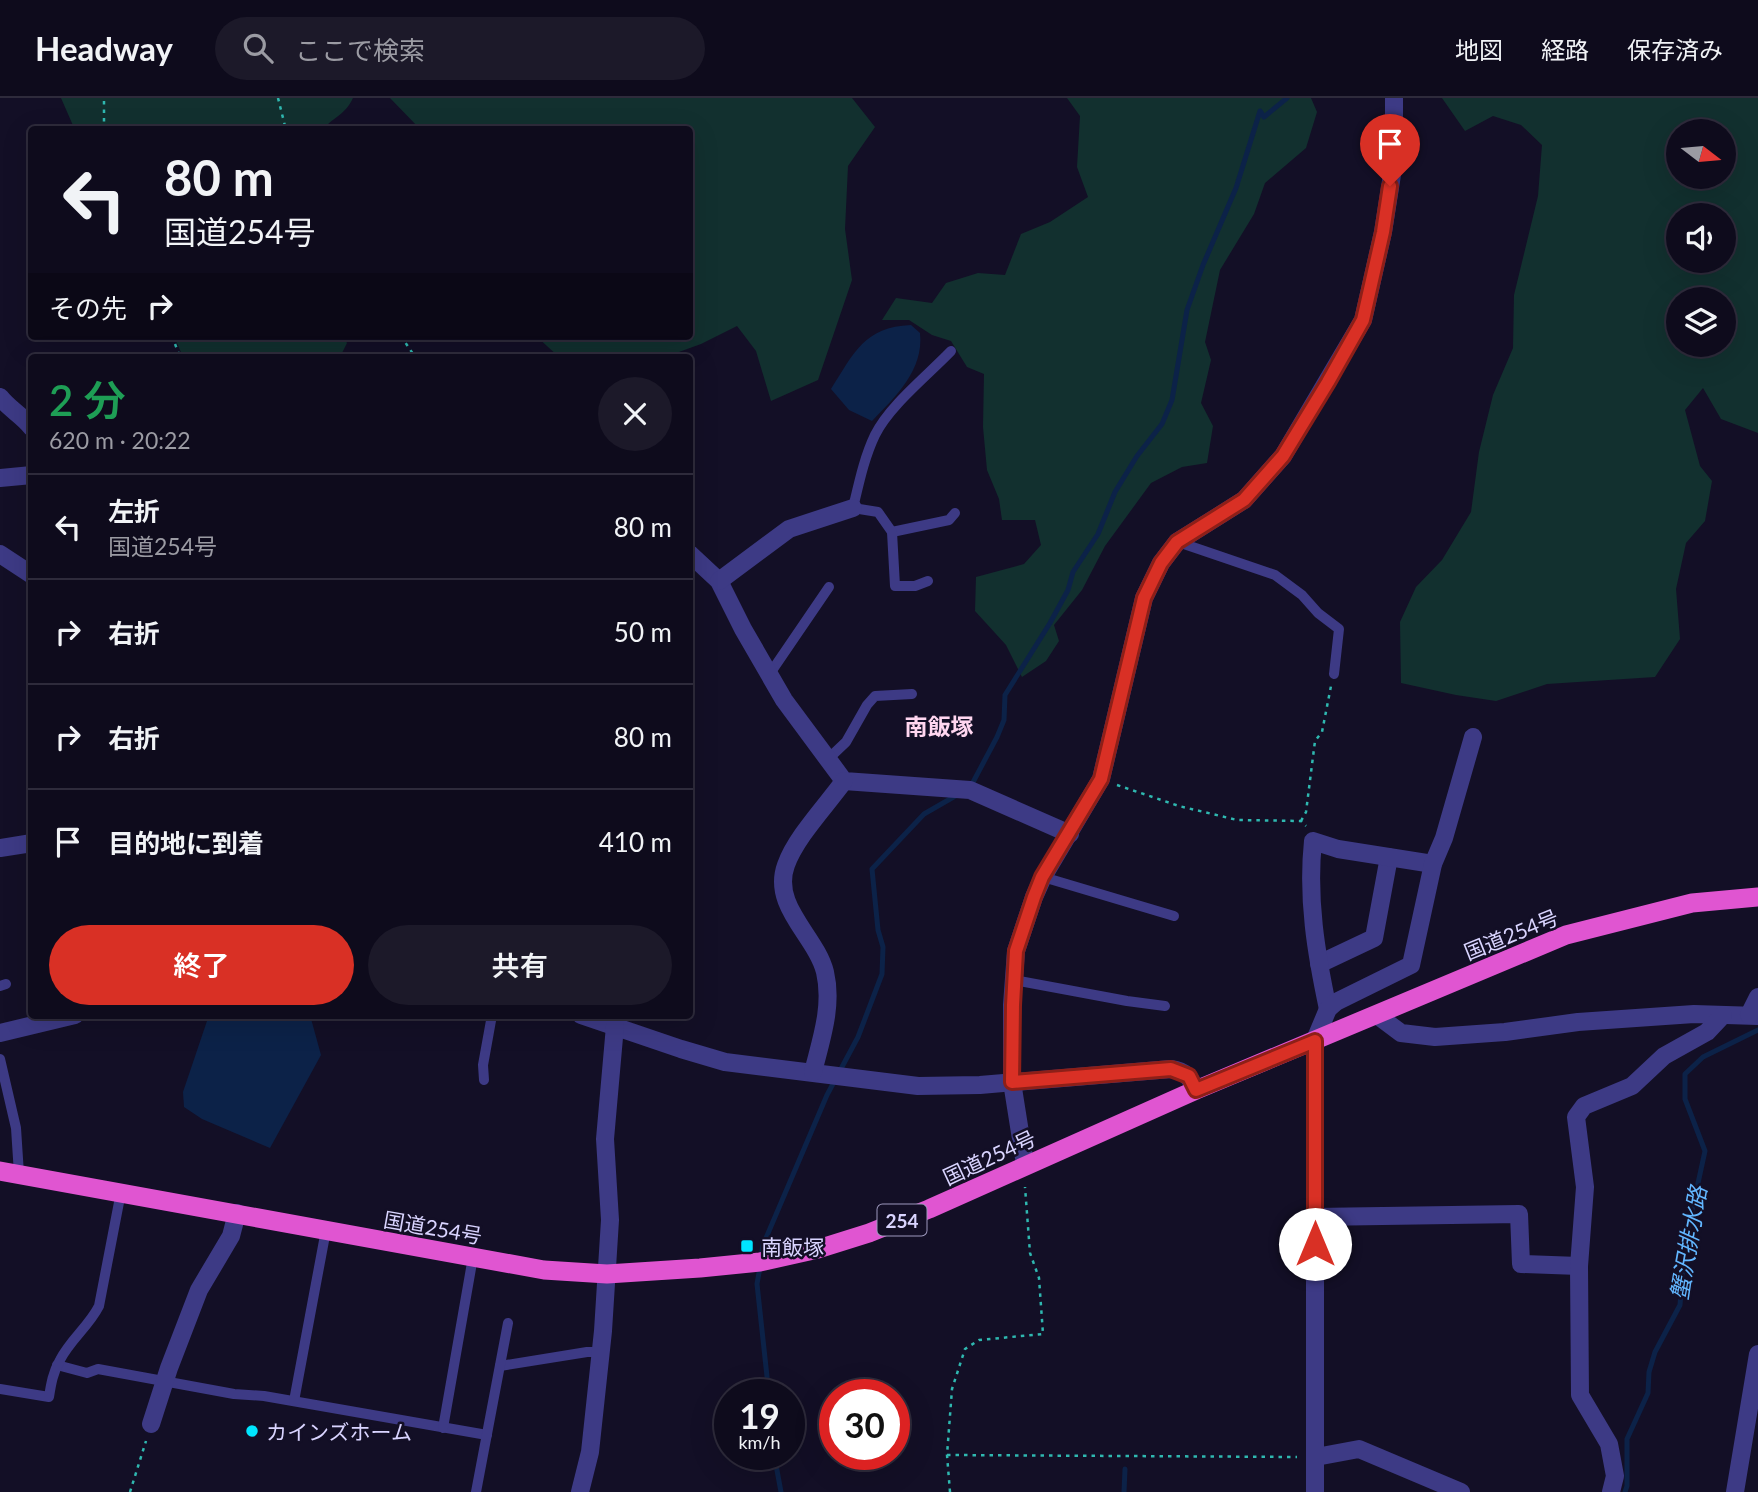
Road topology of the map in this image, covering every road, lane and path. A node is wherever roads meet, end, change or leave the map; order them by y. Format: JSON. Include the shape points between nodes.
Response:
{"nodes":[{"id":1,"x":104,"y":98,"type":"edge"},
{"id":2,"x":278,"y":98,"type":"edge"},
{"id":3,"x":1394,"y":98,"type":"edge"},
{"id":4,"x":104,"y":126,"type":"edge"},
{"id":5,"x":285,"y":126,"type":"edge"},
{"id":6,"x":951,"y":351,"type":"dead end"},
{"id":7,"x":0,"y":397,"type":"edge"},
{"id":8,"x":28,"y":423,"type":"edge"},
{"id":9,"x":28,"y":475,"type":"edge"},
{"id":10,"x":0,"y":478,"type":"edge"},
{"id":11,"x":853,"y":508,"type":"junction"},
{"id":12,"x":955,"y":513,"type":"dead end"},
{"id":13,"x":892,"y":532,"type":"junction"},
{"id":14,"x":1177,"y":542,"type":"junction"},
{"id":15,"x":0,"y":554,"type":"edge"},
{"id":16,"x":693,"y":557,"type":"edge"},
{"id":17,"x":28,"y":572,"type":"edge"},
{"id":18,"x":719,"y":581,"type":"junction"},
{"id":19,"x":928,"y":581,"type":"dead end"},
{"id":20,"x":829,"y":587,"type":"dead end"},
{"id":21,"x":1334,"y":674,"type":"joint"},
{"id":22,"x":769,"y":675,"type":"junction"},
{"id":23,"x":912,"y":694,"type":"dead end"},
{"id":24,"x":1473,"y":737,"type":"dead end"},
{"id":25,"x":827,"y":760,"type":"junction"},
{"id":26,"x":1101,"y":779,"type":"junction"},
{"id":27,"x":844,"y":781,"type":"junction"},
{"id":28,"x":1301,"y":821,"type":"junction"},
{"id":29,"x":1070,"y":834,"type":"junction"},
{"id":30,"x":1313,"y":841,"type":"junction"},
{"id":31,"x":28,"y":844,"type":"edge"},
{"id":32,"x":0,"y":848,"type":"edge"},
{"id":33,"x":1389,"y":857,"type":"junction"},
{"id":34,"x":1433,"y":864,"type":"junction"},
{"id":35,"x":1042,"y":877,"type":"junction"},
{"id":36,"x":1758,"y":897,"type":"edge"},
{"id":37,"x":1174,"y":916,"type":"dead end"},
{"id":38,"x":1318,"y":964,"type":"junction"},
{"id":39,"x":1014,"y":980,"type":"junction"},
{"id":40,"x":1758,"y":997,"type":"edge"},
{"id":41,"x":1165,"y":1006,"type":"dead end"},
{"id":42,"x":1328,"y":1009,"type":"junction"},
{"id":43,"x":1377,"y":1015,"type":"junction"},
{"id":44,"x":1723,"y":1015,"type":"junction"},
{"id":45,"x":1754,"y":1016,"type":"edge"},
{"id":46,"x":58,"y":1019,"type":"edge"},
{"id":47,"x":491,"y":1019,"type":"edge"},
{"id":48,"x":606,"y":1021,"type":"edge"},
{"id":49,"x":0,"y":1033,"type":"edge"},
{"id":50,"x":1315,"y":1041,"type":"junction"},
{"id":51,"x":0,"y":1059,"type":"edge"},
{"id":52,"x":813,"y":1072,"type":"junction"},
{"id":53,"x":484,"y":1080,"type":"dead end"},
{"id":54,"x":1012,"y":1082,"type":"junction"},
{"id":55,"x":1196,"y":1090,"type":"junction"},
{"id":56,"x":1025,"y":1164,"type":"junction"},
{"id":57,"x":9,"y":1173,"type":"edge"},
{"id":58,"x":121,"y":1192,"type":"junction"},
{"id":59,"x":237,"y":1213,"type":"junction"},
{"id":60,"x":1315,"y":1217,"type":"junction"},
{"id":61,"x":326,"y":1230,"type":"junction"},
{"id":62,"x":473,"y":1257,"type":"junction"},
{"id":63,"x":1579,"y":1266,"type":"junction"},
{"id":64,"x":607,"y":1274,"type":"junction"},
{"id":65,"x":508,"y":1323,"type":"dead end"},
{"id":66,"x":600,"y":1352,"type":"junction"},
{"id":67,"x":1758,"y":1354,"type":"edge"},
{"id":68,"x":57,"y":1365,"type":"junction"},
{"id":69,"x":500,"y":1366,"type":"junction"},
{"id":70,"x":164,"y":1383,"type":"junction"},
{"id":71,"x":0,"y":1389,"type":"edge"},
{"id":72,"x":294,"y":1401,"type":"junction"},
{"id":73,"x":150,"y":1424,"type":"joint"},
{"id":74,"x":443,"y":1427,"type":"junction"},
{"id":75,"x":487,"y":1435,"type":"junction"},
{"id":76,"x":947,"y":1455,"type":"junction"},
{"id":77,"x":1316,"y":1457,"type":"junction"},
{"id":78,"x":1443,"y":1488,"type":"edge"},
{"id":79,"x":130,"y":1492,"type":"edge"},
{"id":80,"x":476,"y":1492,"type":"edge"},
{"id":81,"x":580,"y":1492,"type":"edge"},
{"id":82,"x":950,"y":1492,"type":"edge"},
{"id":83,"x":1315,"y":1492,"type":"edge"},
{"id":84,"x":1461,"y":1492,"type":"edge"},
{"id":85,"x":1611,"y":1492,"type":"edge"},
{"id":86,"x":1735,"y":1492,"type":"edge"}],
"edges":[{"from":1,"to":4,"type":"path"},
{"from":2,"to":5,"type":"path"},
{"from":3,"to":14,"type":"street","via":[[1394,162],[1363,320],[1283,456],[1244,500]]},
{"from":6,"to":11,"type":"lane","via":[[891,411],[875,434]]},
{"from":7,"to":8,"type":"street"},
{"from":9,"to":10,"type":"street"},
{"from":11,"to":13,"type":"lane","via":[[878,512]]},
{"from":11,"to":18,"type":"street","via":[[789,529]]},
{"from":12,"to":13,"type":"lane","via":[[949,520]]},
{"from":13,"to":19,"type":"lane","via":[[894,586]]},
{"from":14,"to":21,"type":"lane","via":[[1275,575],[1302,595],[1339,629]]},
{"from":14,"to":26,"type":"street","via":[[1144,598]]},
{"from":15,"to":17,"type":"street"},
{"from":16,"to":18,"type":"street"},
{"from":18,"to":22,"type":"street"},
{"from":20,"to":22,"type":"lane"},
{"from":21,"to":28,"type":"path","via":[[1322,732],[1315,741]]},
{"from":22,"to":25,"type":"street"},
{"from":23,"to":25,"type":"lane","via":[[875,696],[846,742]]},
{"from":24,"to":34,"type":"street"},
{"from":25,"to":27,"type":"street"},
{"from":26,"to":28,"type":"path","via":[[1237,820]]},
{"from":26,"to":29,"type":"street"},
{"from":27,"to":29,"type":"street","via":[[970,790]]},
{"from":27,"to":52,"type":"street","via":[[796,847],[783,883],[799,927],[819,953],[828,990]]},
{"from":28,"to":30,"type":"path"},
{"from":29,"to":35,"type":"street"},
{"from":30,"to":33,"type":"street"},
{"from":30,"to":38,"type":"street","via":[[1312,922]]},
{"from":31,"to":32,"type":"street"},
{"from":33,"to":34,"type":"street"},
{"from":33,"to":38,"type":"street","via":[[1374,938]]},
{"from":34,"to":42,"type":"street","via":[[1411,965]]},
{"from":35,"to":37,"type":"lane"},
{"from":35,"to":39,"type":"street","via":[[1016,951]]},
{"from":36,"to":43,"type":"highway","name":"国道254号","number":"254","via":[[1692,903],[1566,935]]},
{"from":38,"to":42,"type":"street"},
{"from":39,"to":41,"type":"lane"},
{"from":39,"to":54,"type":"street"},
{"from":40,"to":45,"type":"street"},
{"from":42,"to":50,"type":"street"},
{"from":43,"to":44,"type":"street","via":[[1401,1032],[1434,1037],[1578,1022]]},
{"from":43,"to":50,"type":"highway","name":"国道254号","number":"254"},
{"from":44,"to":45,"type":"street"},
{"from":44,"to":63,"type":"street","via":[[1707,1032],[1664,1056],[1632,1086],[1584,1105],[1576,1117],[1585,1187]]},
{"from":46,"to":49,"type":"street"},
{"from":47,"to":53,"type":"lane","via":[[482,1065]]},
{"from":48,"to":52,"type":"street","via":[[725,1062]]},
{"from":48,"to":64,"type":"street"},
{"from":50,"to":55,"type":"highway","name":"国道254号","number":"254"},
{"from":50,"to":60,"type":"street"},
{"from":51,"to":57,"type":"lane","via":[[16,1128]]},
{"from":52,"to":54,"type":"street","via":[[918,1086]]},
{"from":54,"to":55,"type":"street","via":[[1171,1069],[1189,1076]]},
{"from":54,"to":56,"type":"street"},
{"from":55,"to":56,"type":"highway","name":"国道254号","number":"254"},
{"from":56,"to":64,"type":"highway","name":"国道254号","number":"254","via":[[929,1209],[818,1249],[760,1262]]},
{"from":56,"to":76,"type":"path","via":[[1027,1227],[1039,1279],[1043,1334],[979,1340],[965,1349],[952,1389]]},
{"from":57,"to":58,"type":"highway","name":"国道254号","number":"254"},
{"from":58,"to":59,"type":"highway","name":"国道254号","number":"254"},
{"from":58,"to":68,"type":"lane","via":[[99,1306]]},
{"from":59,"to":61,"type":"highway","name":"国道254号","number":"254"},
{"from":59,"to":70,"type":"street","via":[[231,1236],[199,1290]]},
{"from":60,"to":63,"type":"street","via":[[1519,1214],[1521,1264]]},
{"from":60,"to":77,"type":"street"},
{"from":61,"to":62,"type":"highway","name":"国道254号","number":"254"},
{"from":61,"to":72,"type":"lane"},
{"from":62,"to":64,"type":"highway","name":"国道254号","number":"254","via":[[544,1270]]},
{"from":62,"to":74,"type":"lane"},
{"from":63,"to":85,"type":"street","via":[[1580,1395],[1609,1444],[1615,1476]]},
{"from":64,"to":66,"type":"street"},
{"from":65,"to":69,"type":"lane"},
{"from":66,"to":69,"type":"lane"},
{"from":66,"to":81,"type":"street","via":[[590,1452]]},
{"from":67,"to":86,"type":"street"},
{"from":68,"to":70,"type":"lane"},
{"from":68,"to":71,"type":"lane","via":[[48,1397]]},
{"from":69,"to":75,"type":"lane"},
{"from":70,"to":72,"type":"lane"},
{"from":70,"to":73,"type":"street"},
{"from":72,"to":74,"type":"lane"},
{"from":73,"to":79,"type":"path"},
{"from":74,"to":75,"type":"lane"},
{"from":75,"to":80,"type":"lane"},
{"from":76,"to":77,"type":"path"},
{"from":76,"to":82,"type":"path"},
{"from":77,"to":78,"type":"street","via":[[1359,1449]]},
{"from":77,"to":83,"type":"street"},
{"from":78,"to":84,"type":"street"}]}
